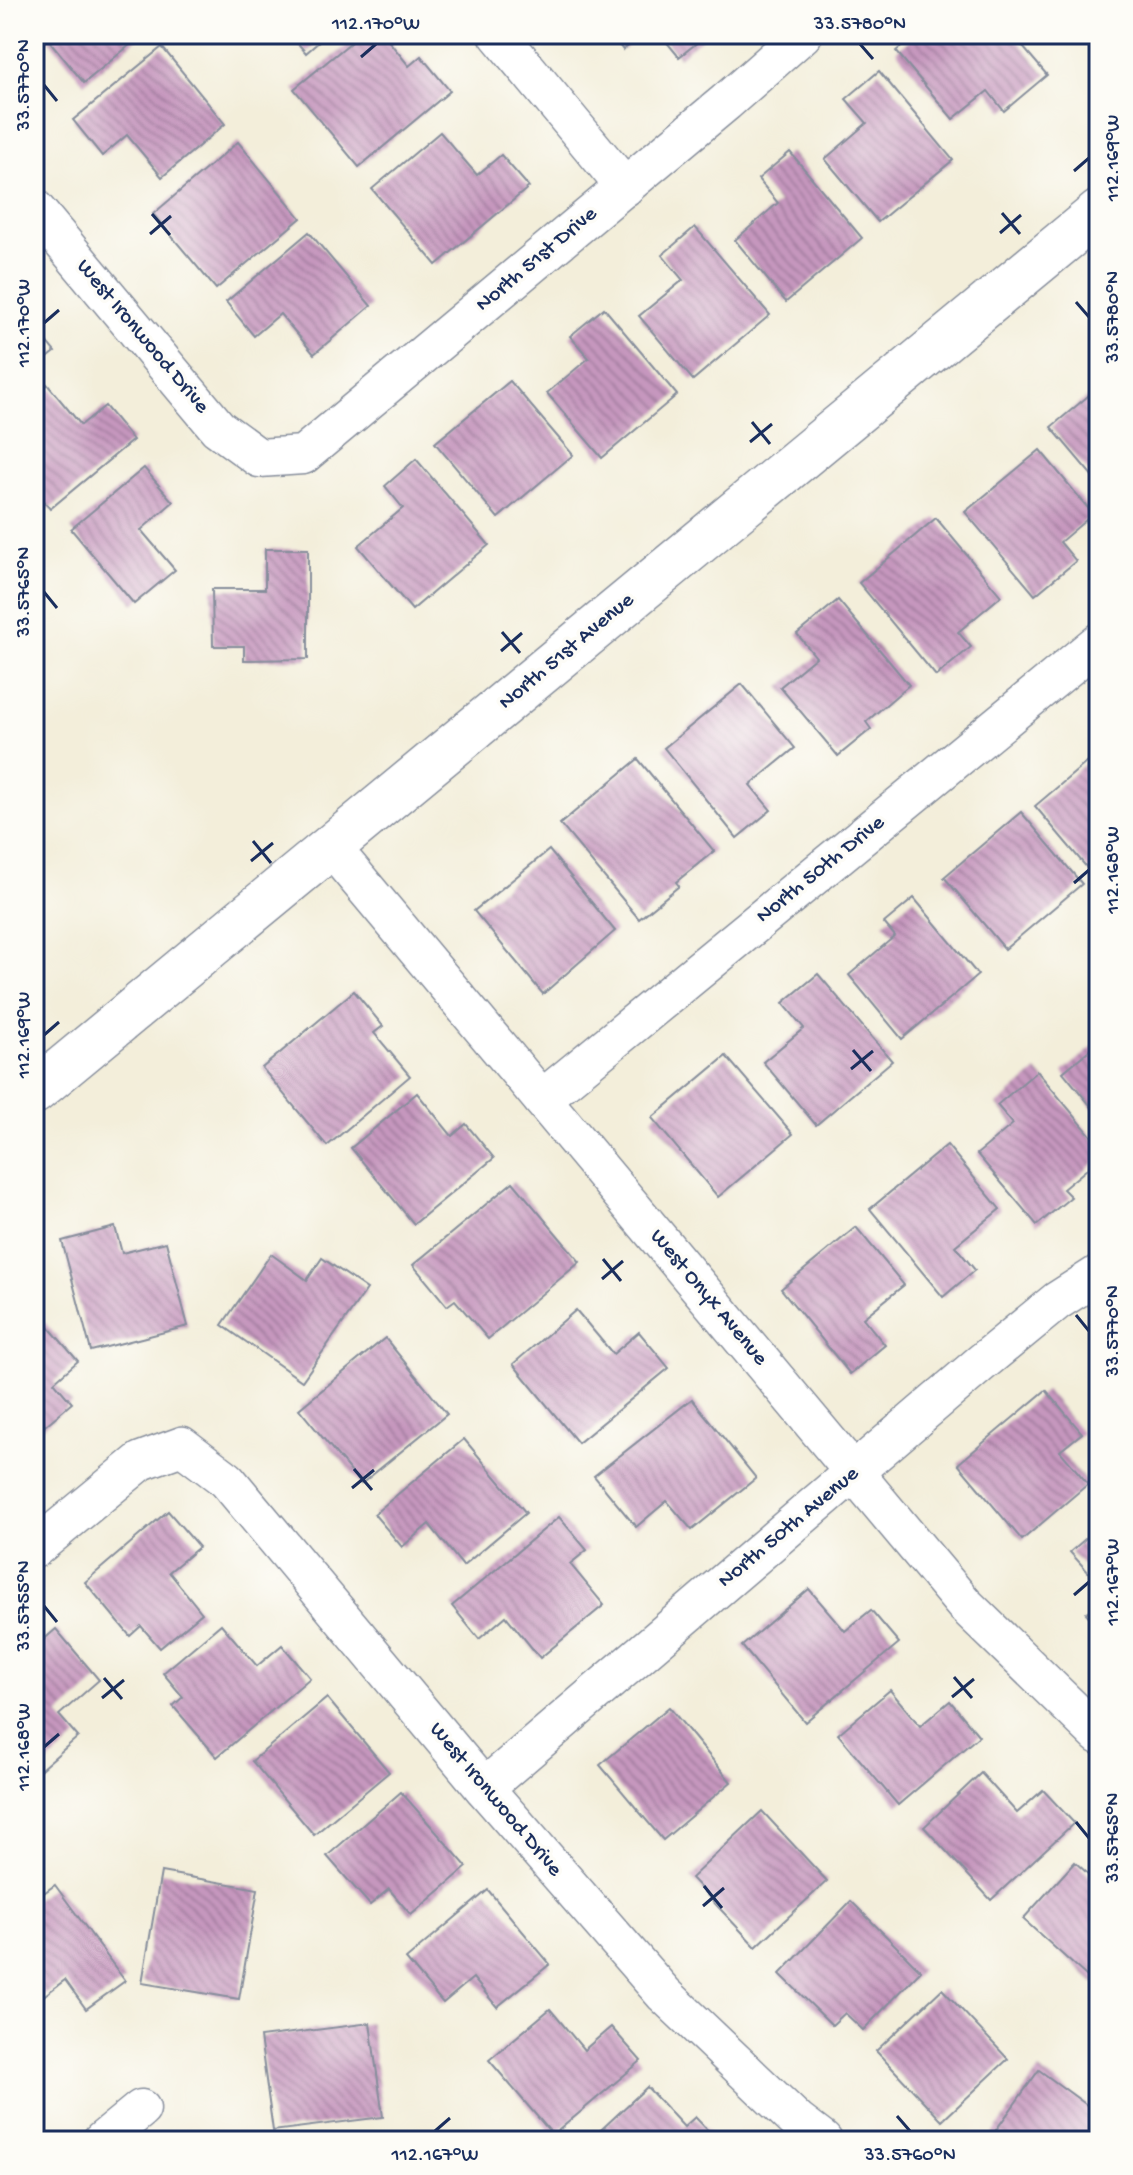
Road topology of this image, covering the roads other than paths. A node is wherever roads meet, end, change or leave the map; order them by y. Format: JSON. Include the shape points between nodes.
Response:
{"nodes":[{"id":1,"x":498,"y":34,"type":"edge"},
{"id":2,"x":803,"y":34,"type":"edge"},
{"id":3,"x":625,"y":187,"type":"junction"},
{"id":4,"x":34,"y":208,"type":"edge"},
{"id":5,"x":1099,"y":212,"type":"edge"},
{"id":6,"x":259,"y":458,"type":"joint"},
{"id":7,"x":1099,"y":642,"type":"edge"},
{"id":8,"x":331,"y":847,"type":"junction"},
{"id":9,"x":34,"y":1092,"type":"edge"},
{"id":10,"x":542,"y":1099,"type":"junction"},
{"id":11,"x":1099,"y":1274,"type":"edge"},
{"id":12,"x":854,"y":1473,"type":"junction"},
{"id":13,"x":34,"y":1549,"type":"edge"},
{"id":14,"x":1099,"y":1735,"type":"edge"},
{"id":15,"x":484,"y":1788,"type":"junction"},
{"id":16,"x":141,"y":2109,"type":"dead end"},
{"id":17,"x":102,"y":2141,"type":"edge"},
{"id":18,"x":823,"y":2141,"type":"edge"}],
"edges":[{"from":1,"to":3,"type":"street"},
{"from":2,"to":3,"type":"street","name":"North 51st Drive"},
{"from":3,"to":6,"type":"street","name":"North 51st Drive","via":[[303,455]]},
{"from":4,"to":6,"type":"street","name":"West Ironwood Drive","via":[[218,428]]},
{"from":5,"to":8,"type":"main road","name":"North 51st Avenue"},
{"from":7,"to":10,"type":"street","name":"North 50th Drive"},
{"from":8,"to":9,"type":"main road","name":"North 51st Avenue"},
{"from":8,"to":10,"type":"street","name":"West Onyx Avenue"},
{"from":10,"to":12,"type":"street","name":"West Onyx Avenue"},
{"from":11,"to":12,"type":"street","name":"North 50th Avenue","via":[[1057,1301]]},
{"from":12,"to":14,"type":"street","name":"West Onyx Avenue","via":[[964,1604]]},
{"from":12,"to":15,"type":"street","name":"North 50th Avenue"},
{"from":13,"to":15,"type":"street","name":"West Ironwood Drive","via":[[141,1461],[182,1446],[227,1480]]},
{"from":15,"to":18,"type":"street","name":"West Ironwood Drive","via":[[664,1994]]},
{"from":16,"to":17,"type":"street"}]}
